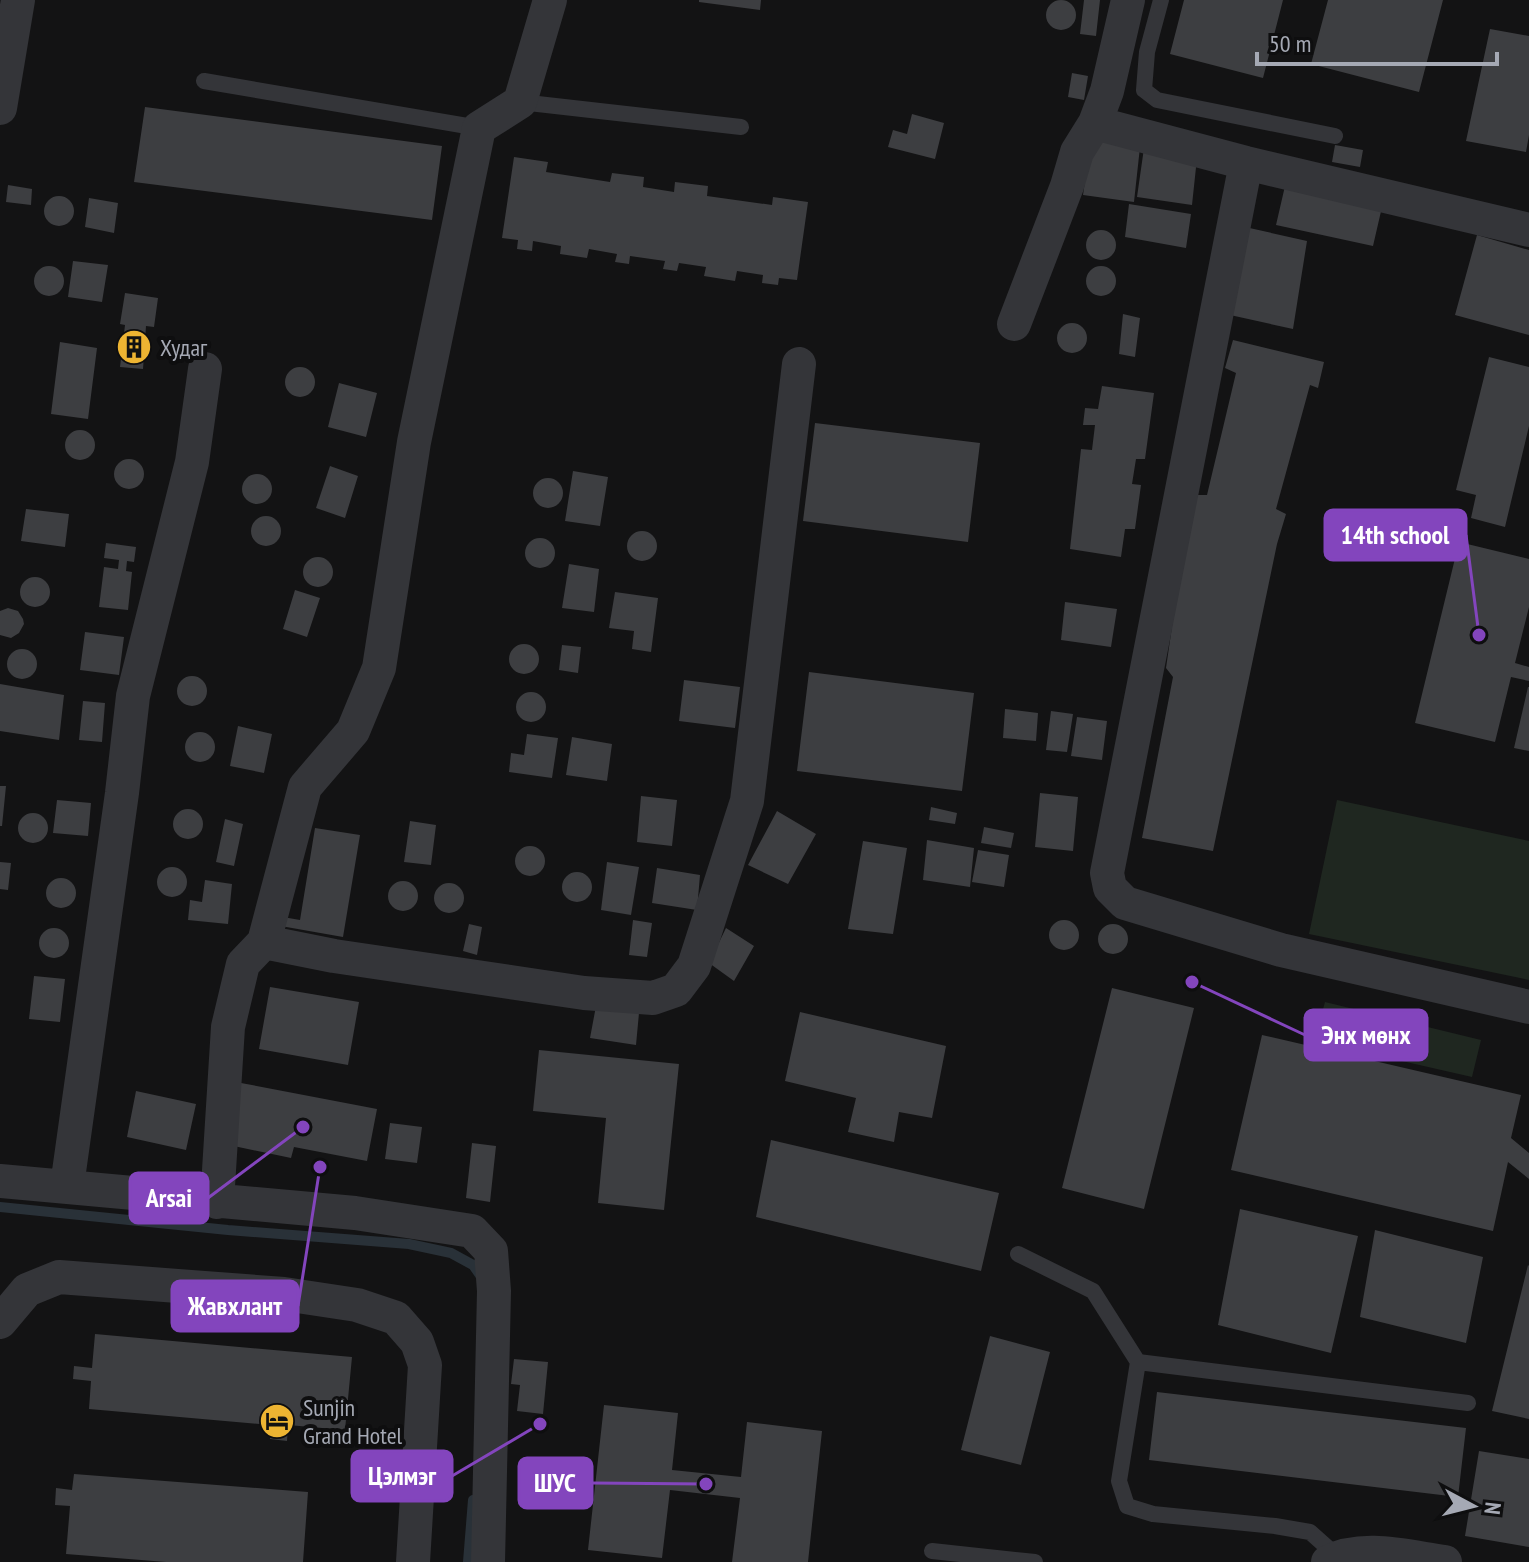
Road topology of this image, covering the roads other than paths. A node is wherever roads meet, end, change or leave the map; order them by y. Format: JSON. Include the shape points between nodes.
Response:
{"nodes":[{"id":1,"x":18,"y":0,"type":"edge"},
{"id":2,"x":550,"y":0,"type":"edge"},
{"id":3,"x":1128,"y":0,"type":"edge"},
{"id":4,"x":1161,"y":0,"type":"edge"},
{"id":5,"x":204,"y":81,"type":"dead end"},
{"id":6,"x":520,"y":102,"type":"junction"},
{"id":7,"x":0,"y":108,"type":"edge"},
{"id":8,"x":1095,"y":123,"type":"junction"},
{"id":9,"x":741,"y":127,"type":"dead end"},
{"id":10,"x":479,"y":128,"type":"junction"},
{"id":11,"x":1335,"y":136,"type":"dead end"},
{"id":12,"x":1246,"y":163,"type":"junction"},
{"id":13,"x":1529,"y":230,"type":"edge"},
{"id":14,"x":1014,"y":324,"type":"dead end"},
{"id":15,"x":799,"y":364,"type":"dead end"},
{"id":16,"x":205,"y":369,"type":"dead end"},
{"id":17,"x":264,"y":942,"type":"junction"},
{"id":18,"x":1529,"y":1007,"type":"edge"},
{"id":19,"x":0,"y":1181,"type":"edge"},
{"id":20,"x":67,"y":1186,"type":"junction"},
{"id":21,"x":217,"y":1202,"type":"junction"},
{"id":22,"x":1018,"y":1254,"type":"dead end"},
{"id":23,"x":0,"y":1322,"type":"edge"},
{"id":24,"x":1138,"y":1362,"type":"junction"},
{"id":25,"x":1468,"y":1403,"type":"dead end"},
{"id":26,"x":932,"y":1551,"type":"dead end"},
{"id":27,"x":1333,"y":1559,"type":"edge"},
{"id":28,"x":413,"y":1562,"type":"edge"},
{"id":29,"x":488,"y":1562,"type":"edge"},
{"id":30,"x":1035,"y":1562,"type":"edge"},
{"id":31,"x":1445,"y":1562,"type":"edge"}],
"edges":[{"from":1,"to":7,"type":"street"},
{"from":2,"to":6,"type":"street"},
{"from":3,"to":8,"type":"street"},
{"from":4,"to":11,"type":"lane","via":[[1147,52],[1144,90],[1157,100]]},
{"from":5,"to":10,"type":"lane"},
{"from":6,"to":9,"type":"lane"},
{"from":6,"to":10,"type":"street"},
{"from":8,"to":12,"type":"street"},
{"from":8,"to":14,"type":"street","via":[[1077,152]]},
{"from":10,"to":17,"type":"street","via":[[414,442],[379,668],[353,731],[305,787]]},
{"from":12,"to":13,"type":"street"},
{"from":12,"to":18,"type":"street","via":[[1107,873],[1110,888],[1125,903],[1281,950]]},
{"from":15,"to":17,"type":"street","via":[[747,801],[694,966],[676,990],[653,998],[584,993]]},
{"from":16,"to":20,"type":"street","via":[[192,462],[133,696]]},
{"from":17,"to":21,"type":"street","via":[[243,964],[228,1027]]},
{"from":19,"to":20,"type":"street"},
{"from":20,"to":21,"type":"street"},
{"from":21,"to":29,"type":"street","via":[[355,1213],[472,1231],[491,1251]]},
{"from":22,"to":24,"type":"lane","via":[[1093,1291]]},
{"from":23,"to":28,"type":"street","via":[[27,1290],[59,1277],[284,1294],[357,1305],[396,1318],[417,1342],[425,1365]]},
{"from":24,"to":25,"type":"lane"},
{"from":24,"to":27,"type":"lane","via":[[1119,1481],[1127,1506],[1153,1514],[1310,1532]]},
{"from":26,"to":30,"type":"lane"},
{"from":27,"to":31,"type":"street","via":[[1376,1553]]}]}
